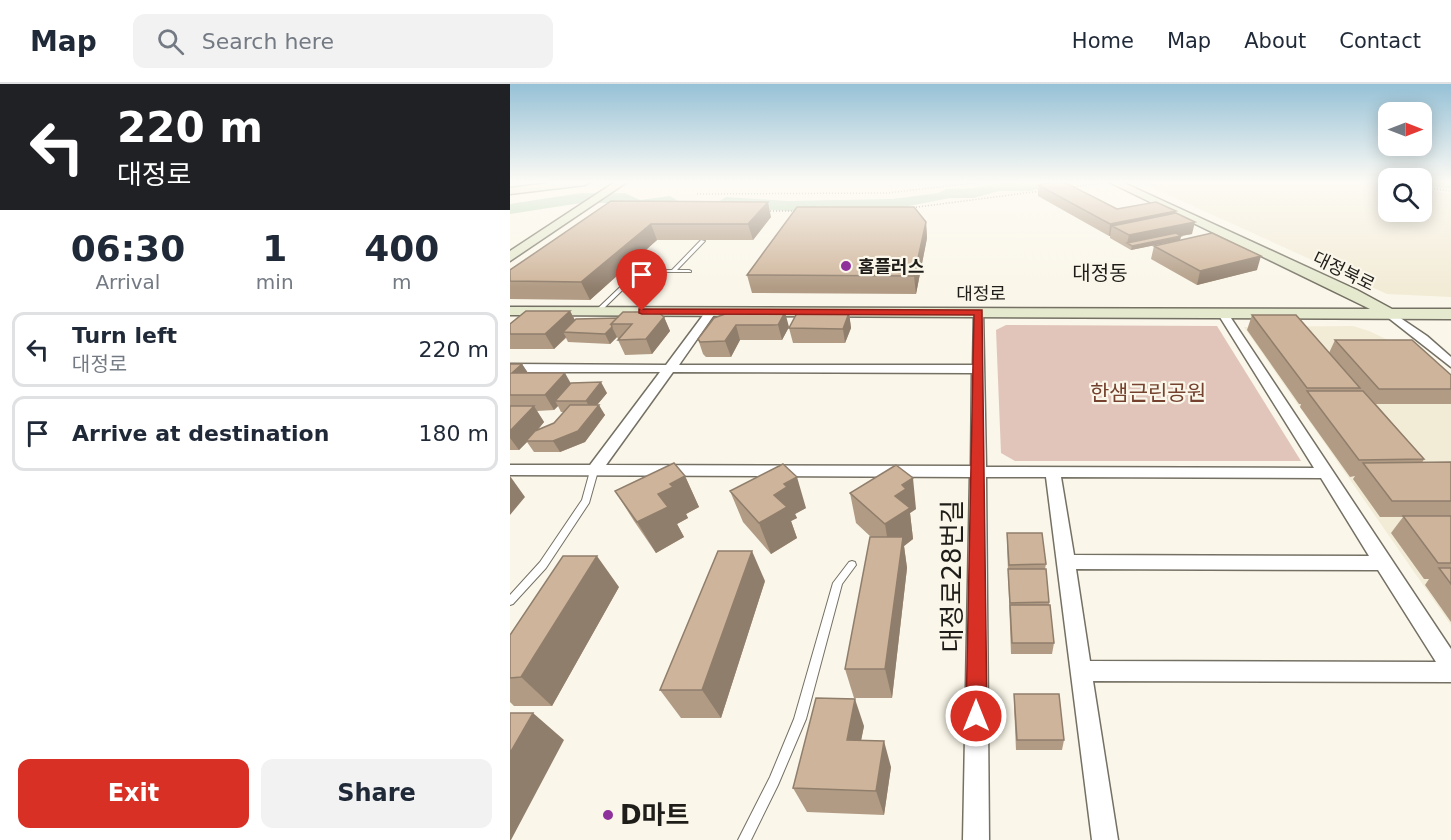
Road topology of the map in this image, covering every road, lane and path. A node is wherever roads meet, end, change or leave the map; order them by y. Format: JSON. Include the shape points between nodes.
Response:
{"nodes":[{"id":1,"x":569,"y":217,"type":"edge"},
{"id":2,"x":1188,"y":217,"type":"edge"},
{"id":3,"x":703,"y":241,"type":"edge"},
{"id":4,"x":510,"y":257,"type":"edge"},
{"id":5,"x":673,"y":271,"type":"junction"},
{"id":6,"x":689,"y":271,"type":"dead end"},
{"id":7,"x":510,"y":311,"type":"edge"},
{"id":8,"x":598,"y":311,"type":"junction"},
{"id":9,"x":711,"y":312,"type":"junction"},
{"id":10,"x":979,"y":312,"type":"junction"},
{"id":11,"x":1223,"y":314,"type":"junction"},
{"id":12,"x":1390,"y":314,"type":"junction"},
{"id":13,"x":1451,"y":314,"type":"edge"},
{"id":14,"x":1451,"y":363,"type":"edge"},
{"id":15,"x":510,"y":368,"type":"edge"},
{"id":16,"x":669,"y":368,"type":"junction"},
{"id":17,"x":979,"y":369,"type":"junction"},
{"id":18,"x":510,"y":470,"type":"edge"},
{"id":19,"x":594,"y":471,"type":"junction"},
{"id":20,"x":978,"y":472,"type":"junction"},
{"id":21,"x":1053,"y":472,"type":"junction"},
{"id":22,"x":1326,"y":473,"type":"junction"},
{"id":23,"x":1065,"y":562,"type":"junction"},
{"id":24,"x":1384,"y":563,"type":"junction"},
{"id":25,"x":852,"y":565,"type":"dead end"},
{"id":26,"x":510,"y":601,"type":"edge"},
{"id":27,"x":1451,"y":667,"type":"edge"},
{"id":28,"x":1081,"y":671,"type":"junction"},
{"id":29,"x":1451,"y":672,"type":"edge"},
{"id":30,"x":744,"y":840,"type":"edge"},
{"id":31,"x":976,"y":840,"type":"edge"},
{"id":32,"x":1105,"y":840,"type":"edge"}],
"edges":[{"from":1,"to":4,"type":"street"},
{"from":2,"to":12,"type":"street","name":"대정북로"},
{"from":3,"to":5,"type":"lane"},
{"from":5,"to":6,"type":"lane"},
{"from":5,"to":8,"type":"lane","via":[[640,271]]},
{"from":7,"to":8,"type":"street","name":"대정로","via":[[535,316]]},
{"from":8,"to":9,"type":"street","name":"대정로"},
{"from":9,"to":10,"type":"street","name":"대정로"},
{"from":9,"to":16,"type":"street"},
{"from":10,"to":11,"type":"street","name":"대정로"},
{"from":10,"to":17,"type":"street","name":"대정로28번길"},
{"from":11,"to":12,"type":"street","name":"대정로"},
{"from":11,"to":22,"type":"street"},
{"from":12,"to":13,"type":"street","name":"대정로"},
{"from":12,"to":14,"type":"street","name":"대정북로"},
{"from":15,"to":16,"type":"street"},
{"from":16,"to":17,"type":"street"},
{"from":16,"to":19,"type":"street"},
{"from":17,"to":20,"type":"street","name":"대정로28번길"},
{"from":18,"to":19,"type":"street"},
{"from":19,"to":20,"type":"street"},
{"from":19,"to":26,"type":"lane","via":[[586,501],[543,565]]},
{"from":20,"to":21,"type":"street"},
{"from":20,"to":31,"type":"street","name":"대정로28번길"},
{"from":21,"to":22,"type":"street"},
{"from":21,"to":23,"type":"street"},
{"from":22,"to":24,"type":"street"},
{"from":23,"to":24,"type":"street"},
{"from":23,"to":28,"type":"street"},
{"from":24,"to":27,"type":"street"},
{"from":25,"to":30,"type":"lane","via":[[838,583],[800,719]]},
{"from":28,"to":29,"type":"street"},
{"from":28,"to":32,"type":"street"}]}
